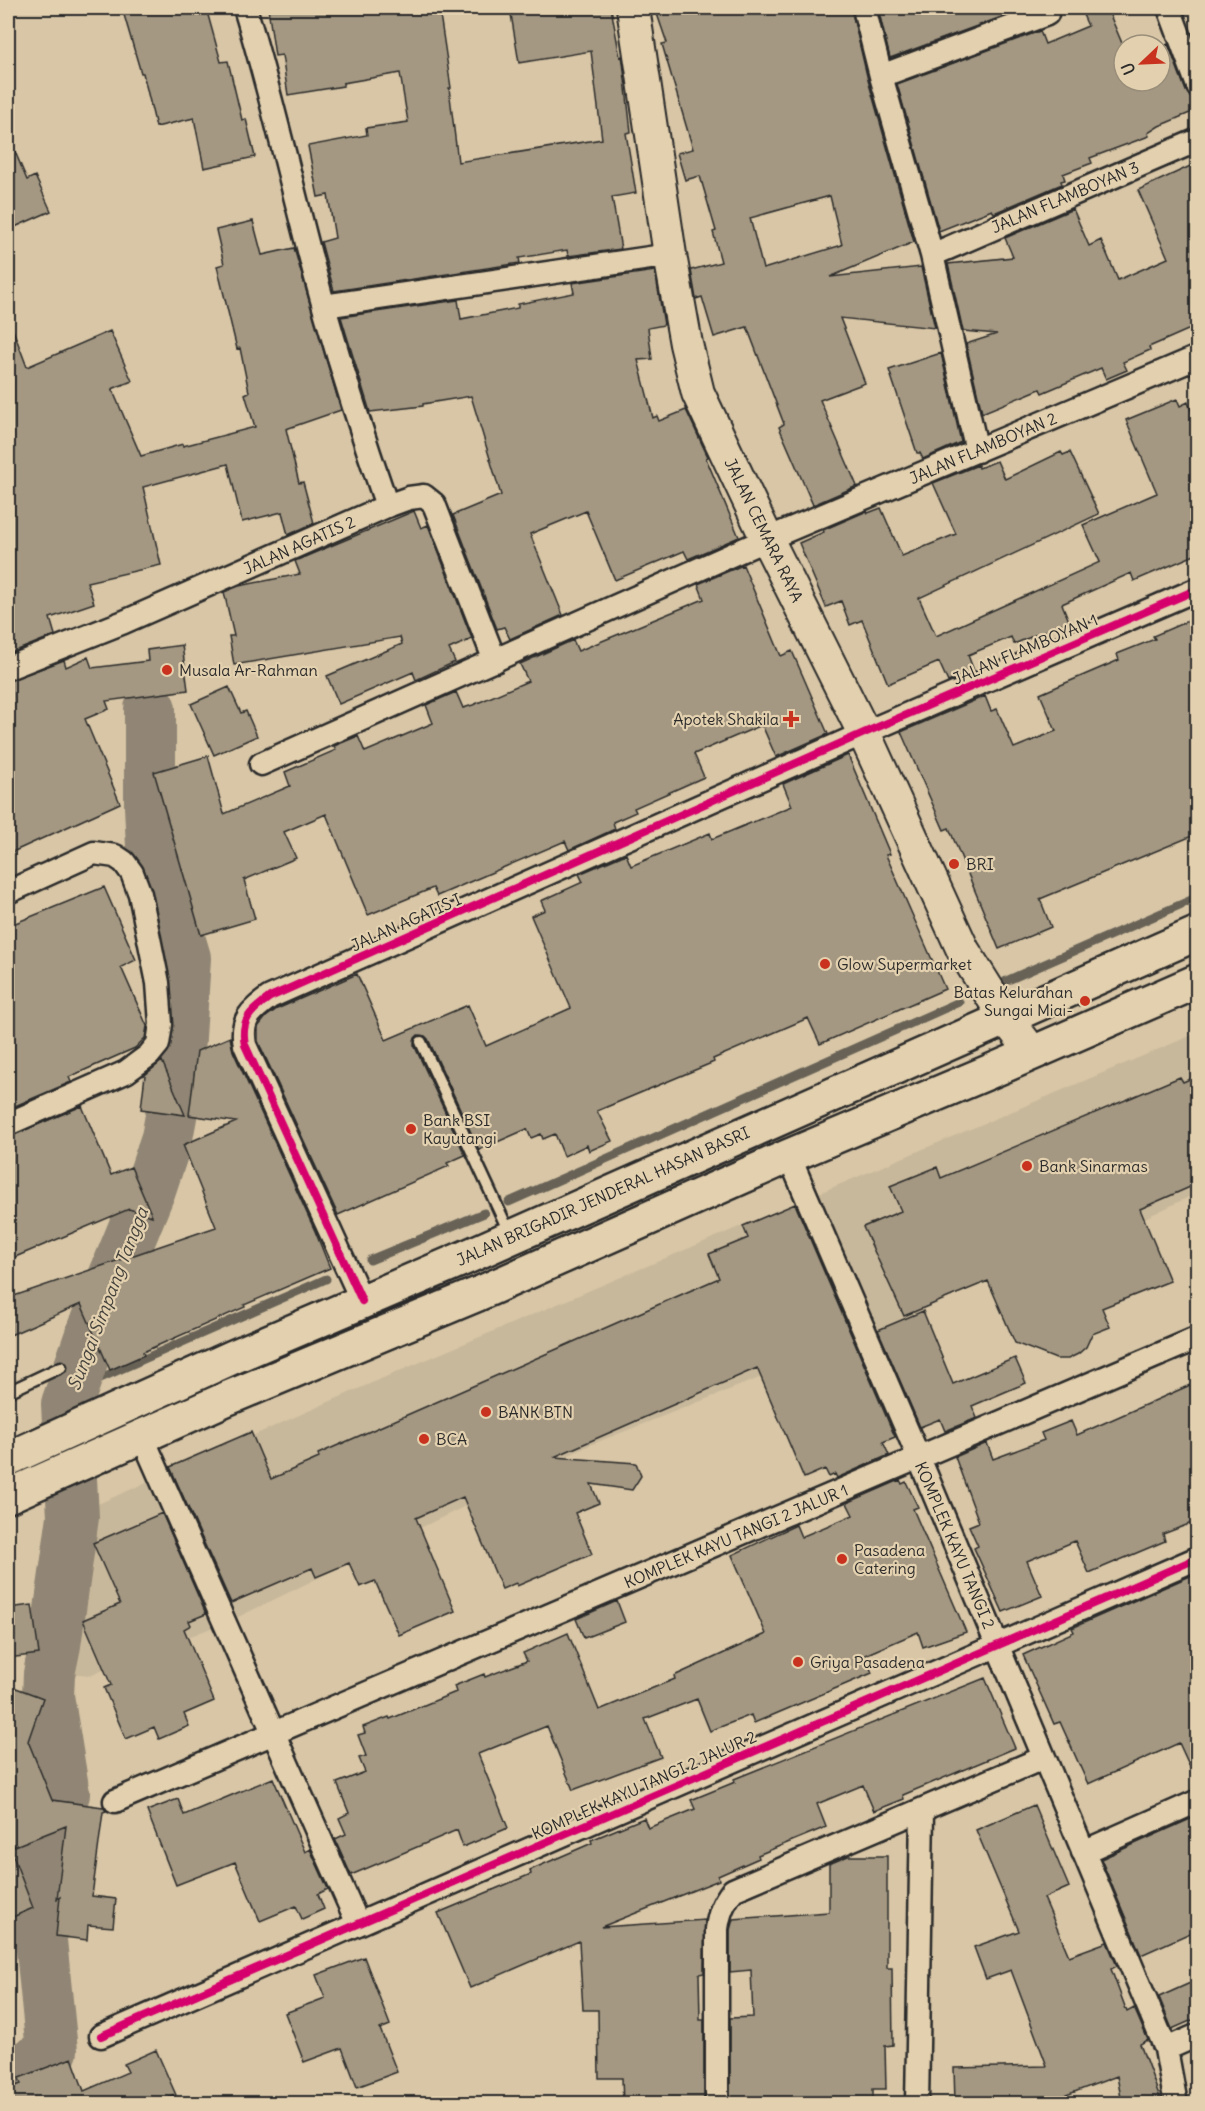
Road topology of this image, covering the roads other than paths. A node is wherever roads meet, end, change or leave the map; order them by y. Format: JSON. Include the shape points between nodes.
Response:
{"nodes":[{"id":1,"x":245,"y":8,"type":"edge"},
{"id":2,"x":633,"y":8,"type":"edge"},
{"id":3,"x":864,"y":8,"type":"edge"},
{"id":4,"x":1169,"y":8,"type":"edge"},
{"id":5,"x":1047,"y":14,"type":"dead end"},
{"id":6,"x":881,"y":76,"type":"junction"},
{"id":7,"x":1197,"y":86,"type":"edge"},
{"id":8,"x":1197,"y":140,"type":"edge"},
{"id":9,"x":670,"y":255,"type":"junction"},
{"id":10,"x":932,"y":255,"type":"junction"},
{"id":11,"x":324,"y":306,"type":"junction"},
{"id":12,"x":1197,"y":357,"type":"edge"},
{"id":13,"x":976,"y":451,"type":"junction"},
{"id":14,"x":387,"y":506,"type":"junction"},
{"id":15,"x":767,"y":539,"type":"junction"},
{"id":16,"x":1197,"y":589,"type":"edge"},
{"id":17,"x":495,"y":661,"type":"junction"},
{"id":18,"x":8,"y":667,"type":"edge"},
{"id":19,"x":864,"y":733,"type":"junction"},
{"id":20,"x":261,"y":764,"type":"dead end"},
{"id":21,"x":8,"y":892,"type":"edge"},
{"id":22,"x":1197,"y":933,"type":"edge"},
{"id":23,"x":1197,"y":981,"type":"edge"},
{"id":24,"x":1005,"y":1017,"type":"junction"},
{"id":25,"x":421,"y":1042,"type":"dead end"},
{"id":26,"x":1032,"y":1052,"type":"junction"},
{"id":27,"x":8,"y":1124,"type":"edge"},
{"id":28,"x":789,"y":1156,"type":"junction"},
{"id":29,"x":512,"y":1237,"type":"junction"},
{"id":30,"x":462,"y":1259,"type":"junction"},
{"id":31,"x":478,"y":1294,"type":"junction"},
{"id":32,"x":362,"y":1301,"type":"junction"},
{"id":33,"x":1197,"y":1338,"type":"edge"},
{"id":34,"x":214,"y":1366,"type":"junction"},
{"id":35,"x":61,"y":1367,"type":"dead end"},
{"id":36,"x":8,"y":1392,"type":"edge"},
{"id":37,"x":228,"y":1398,"type":"junction"},
{"id":38,"x":142,"y":1436,"type":"junction"},
{"id":39,"x":20,"y":1453,"type":"edge"},
{"id":40,"x":919,"y":1458,"type":"junction"},
{"id":41,"x":20,"y":1490,"type":"edge"},
{"id":42,"x":1197,"y":1558,"type":"edge"},
{"id":43,"x":997,"y":1645,"type":"junction"},
{"id":44,"x":274,"y":1734,"type":"junction"},
{"id":45,"x":1043,"y":1758,"type":"junction"},
{"id":46,"x":115,"y":1801,"type":"dead end"},
{"id":47,"x":1197,"y":1801,"type":"edge"},
{"id":48,"x":922,"y":1811,"type":"junction"},
{"id":49,"x":1083,"y":1852,"type":"junction"},
{"id":50,"x":358,"y":1924,"type":"junction"},
{"id":51,"x":1197,"y":2035,"type":"edge"},
{"id":52,"x":101,"y":2036,"type":"dead end"},
{"id":53,"x":1166,"y":2049,"type":"junction"},
{"id":54,"x":717,"y":2103,"type":"edge"},
{"id":55,"x":917,"y":2103,"type":"edge"},
{"id":56,"x":1176,"y":2103,"type":"edge"}],
"edges":[{"from":1,"to":11,"type":"street"},
{"from":2,"to":9,"type":"street","name":"JALAN CEMARA RAYA"},
{"from":3,"to":6,"type":"street"},
{"from":4,"to":7,"type":"street"},
{"from":5,"to":6,"type":"street"},
{"from":6,"to":10,"type":"street"},
{"from":8,"to":10,"type":"street","name":"JALAN FLAMBOYAN 3"},
{"from":9,"to":11,"type":"street"},
{"from":9,"to":15,"type":"street","name":"JALAN CEMARA RAYA","via":[[698,393]]},
{"from":10,"to":13,"type":"street"},
{"from":11,"to":14,"type":"street"},
{"from":12,"to":13,"type":"street","name":"JALAN FLAMBOYAN 2"},
{"from":13,"to":15,"type":"street","name":"JALAN FLAMBOYAN 2"},
{"from":14,"to":17,"type":"street","name":"JALAN AGATIS 2","via":[[424,496],[432,501]]},
{"from":14,"to":18,"type":"street","name":"JALAN AGATIS 2","via":[[124,622]]},
{"from":15,"to":17,"type":"street","name":"JALAN FLAMBOYAN 2"},
{"from":15,"to":19,"type":"street","name":"JALAN CEMARA RAYA"},
{"from":16,"to":19,"type":"street","name":"JALAN FLAMBOYAN 1"},
{"from":17,"to":20,"type":"street","name":"JALAN FLAMBOYAN 2"},
{"from":19,"to":24,"type":"street","name":"JALAN CEMARA RAYA","via":[[963,951]]},
{"from":19,"to":32,"type":"street","name":"JALAN AGATIS I","via":[[270,997],[252,1010],[243,1027],[245,1045]]},
{"from":21,"to":27,"type":"street","via":[[94,853],[115,856],[124,862],[140,894],[158,983],[161,1024],[158,1044],[126,1072]]},
{"from":22,"to":24,"type":"highway","name":"JALAN BRIGADIR JENDERAL HASAN BASRI"},
{"from":23,"to":26,"type":"highway"},
{"from":24,"to":26,"type":"street","name":"JALAN CEMARA RAYA"},
{"from":24,"to":29,"type":"highway","name":"JALAN BRIGADIR JENDERAL HASAN BASRI"},
{"from":25,"to":29,"type":"lane"},
{"from":26,"to":28,"type":"highway"},
{"from":28,"to":31,"type":"highway"},
{"from":28,"to":40,"type":"street","name":"KOMPLEK KAYU TANGI 2"},
{"from":29,"to":30,"type":"highway","name":"JALAN BRIGADIR JENDERAL HASAN BASRI"},
{"from":30,"to":31,"type":"highway"},
{"from":30,"to":32,"type":"highway","name":"JALAN BRIGADIR JENDERAL HASAN BASRI"},
{"from":31,"to":37,"type":"highway"},
{"from":32,"to":34,"type":"highway","name":"JALAN BRIGADIR JENDERAL HASAN BASRI"},
{"from":33,"to":40,"type":"street","name":"KOMPLEK KAYU TANGI 2 JALUR 1"},
{"from":34,"to":37,"type":"highway"},
{"from":34,"to":39,"type":"highway","name":"JALAN BRIGADIR JENDERAL HASAN BASRI"},
{"from":35,"to":36,"type":"lane"},
{"from":37,"to":38,"type":"highway"},
{"from":38,"to":41,"type":"highway"},
{"from":38,"to":44,"type":"street"},
{"from":40,"to":43,"type":"street","name":"KOMPLEK KAYU TANGI 2"},
{"from":40,"to":44,"type":"street","name":"KOMPLEK KAYU TANGI 2 JALUR 1"},
{"from":42,"to":43,"type":"street","name":"KOMPLEK KAYU TANGI 2 JALUR 2"},
{"from":43,"to":45,"type":"street","name":"KOMPLEK KAYU TANGI 2"},
{"from":43,"to":50,"type":"street","name":"KOMPLEK KAYU TANGI 2 JALUR 2"},
{"from":44,"to":46,"type":"street","name":"KOMPLEK KAYU TANGI 2 JALUR 1"},
{"from":44,"to":50,"type":"street"},
{"from":45,"to":48,"type":"street"},
{"from":45,"to":49,"type":"street","name":"KOMPLEK KAYU TANGI 2"},
{"from":47,"to":49,"type":"street"},
{"from":48,"to":54,"type":"street","via":[[746,1883],[725,1899],[717,1929]]},
{"from":48,"to":55,"type":"street"},
{"from":49,"to":53,"type":"street","name":"KOMPLEK KAYU TANGI 2"},
{"from":50,"to":52,"type":"street","name":"KOMPLEK KAYU TANGI 2 JALUR 2"},
{"from":51,"to":53,"type":"street"},
{"from":53,"to":56,"type":"street","name":"KOMPLEK KAYU TANGI 2"}]}
